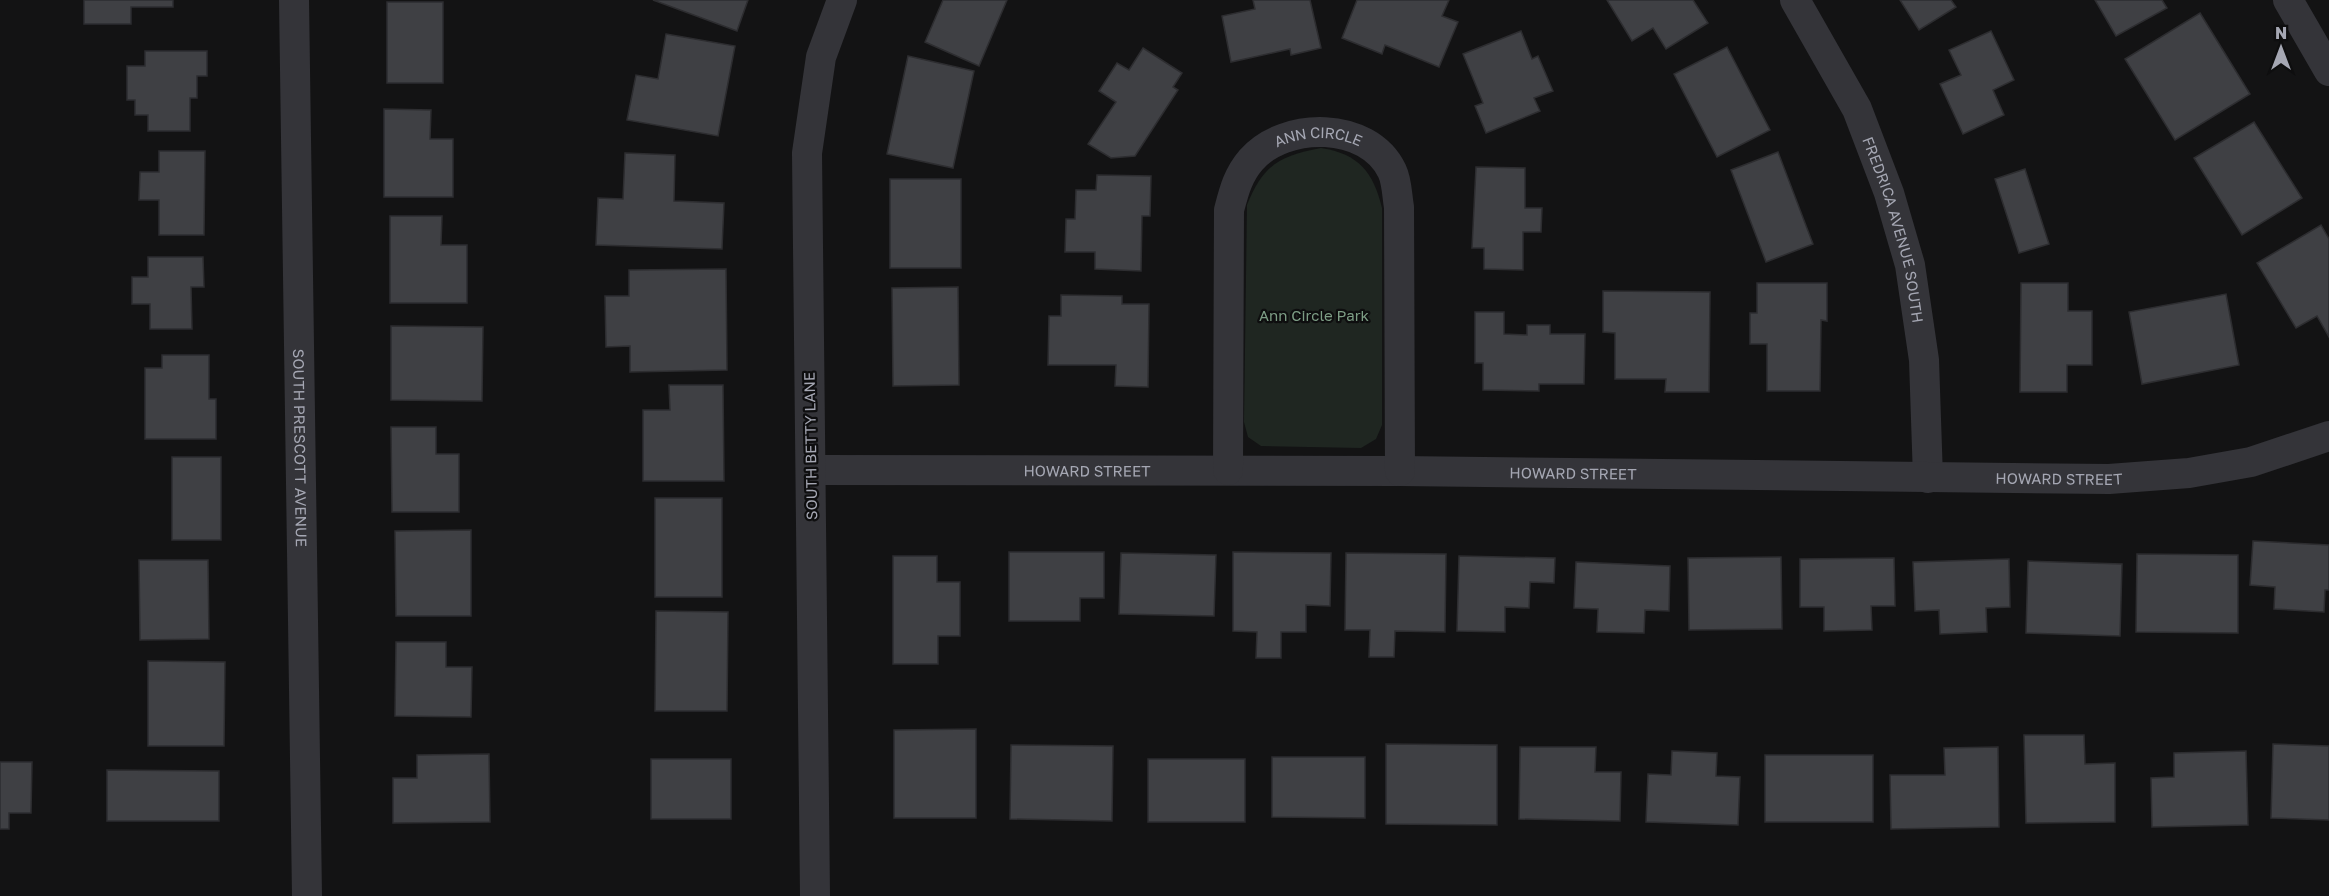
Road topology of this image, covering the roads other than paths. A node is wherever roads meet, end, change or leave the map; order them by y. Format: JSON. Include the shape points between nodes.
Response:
{"nodes":[{"id":1,"x":294,"y":0,"type":"edge"},
{"id":2,"x":842,"y":0,"type":"edge"},
{"id":3,"x":1795,"y":0,"type":"edge"},
{"id":4,"x":2288,"y":0,"type":"edge"},
{"id":5,"x":2329,"y":71,"type":"edge"},
{"id":6,"x":2329,"y":436,"type":"edge"},
{"id":7,"x":811,"y":470,"type":"junction"},
{"id":8,"x":1228,"y":470,"type":"junction"},
{"id":9,"x":1400,"y":471,"type":"junction"},
{"id":10,"x":1928,"y":478,"type":"junction"},
{"id":11,"x":307,"y":896,"type":"edge"},
{"id":12,"x":815,"y":896,"type":"edge"}],
"edges":[{"from":1,"to":11,"type":"street","name":"SOUTH PRESCOTT AVENUE"},
{"from":2,"to":7,"type":"street","name":"SOUTH BETTY LANE","via":[[821,57],[807,153]]},
{"from":3,"to":10,"type":"street","name":"FREDRICA AVENUE SOUTH","via":[[1857,109],[1889,193],[1910,265],[1924,360]]},
{"from":4,"to":5,"type":"street"},
{"from":6,"to":10,"type":"street","name":"HOWARD STREET","via":[[2251,462],[2189,473],[2109,479]]},
{"from":7,"to":8,"type":"street","name":"HOWARD STREET"},
{"from":7,"to":12,"type":"street","name":"SOUTH BETTY LANE"},
{"from":8,"to":9,"type":"street","name":"HOWARD STREET"},
{"from":8,"to":9,"type":"street","name":"ANN CIRCLE","via":[[1229,210],[1235,184],[1252,159],[1272,143],[1312,131],[1344,133],[1370,146],[1392,171],[1399,207]]},
{"from":9,"to":10,"type":"street","name":"HOWARD STREET"}]}
